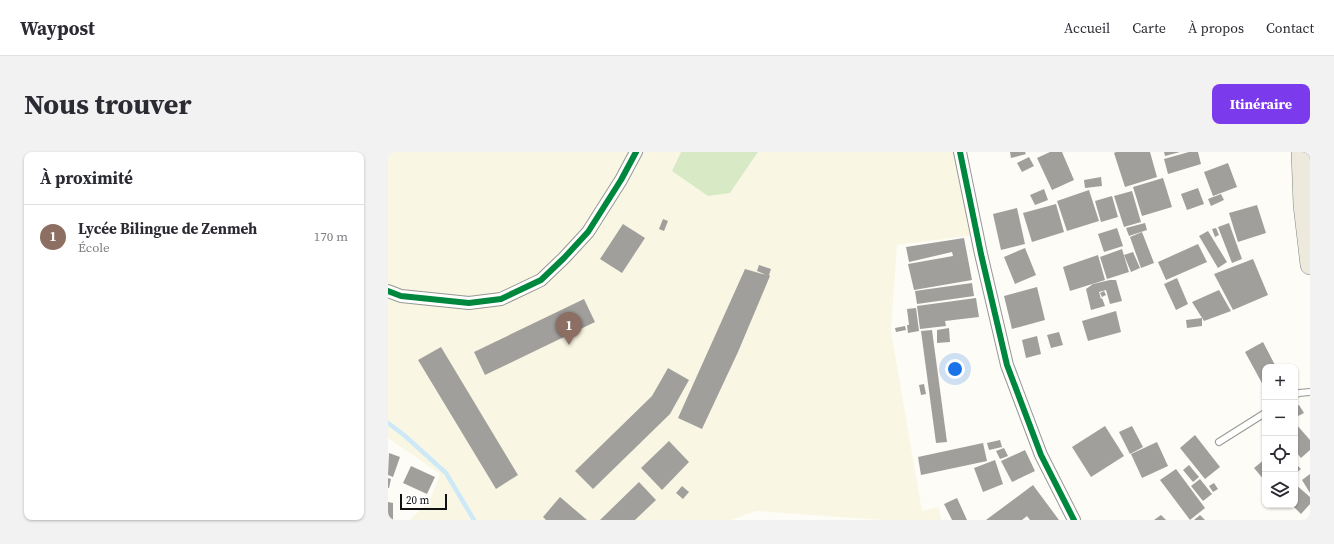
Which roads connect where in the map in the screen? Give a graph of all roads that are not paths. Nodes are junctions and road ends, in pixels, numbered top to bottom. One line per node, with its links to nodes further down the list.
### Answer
1 (636, 152): 5 (street)
2 (960, 152): 10 (street)
3 (1301, 152): 4 (main road)
4 (1310, 265)
5 (388, 291)
6 (1310, 392): 7 (lane)
7 (1298, 394)
8 (1262, 415): 9 (lane)
9 (1219, 442)
10 (1074, 520)

